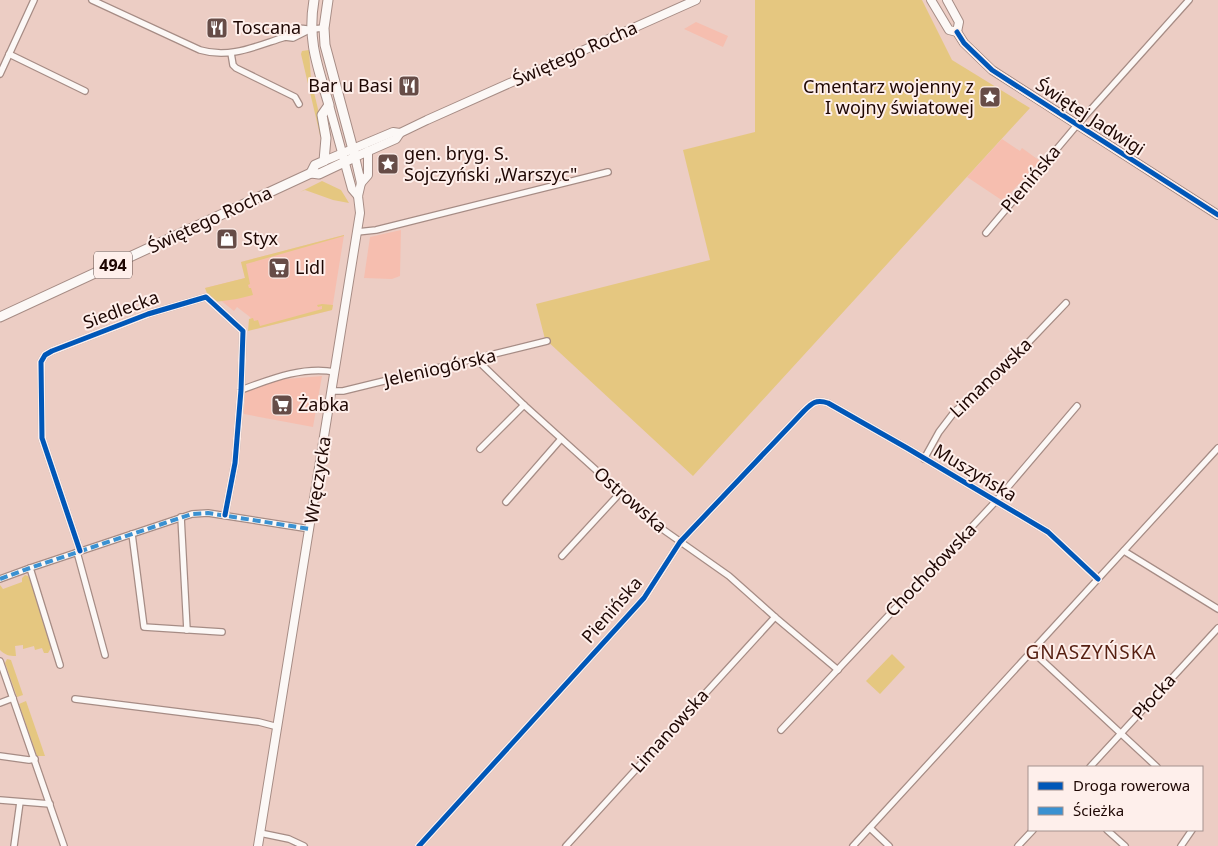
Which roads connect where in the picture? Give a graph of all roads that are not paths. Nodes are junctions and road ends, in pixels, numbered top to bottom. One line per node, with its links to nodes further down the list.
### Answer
1 (34, 0): 13 (street)
2 (92, 0): 12 (street)
3 (314, 0): 10 (main road)
4 (328, 0): 9 (main road)
5 (696, 0): 19 (main road, Świętego Rocha)
6 (931, 0): 11 (main road, Świętej Jadwigi)
7 (947, 0): 11 (main road, Świętej Jadwigi)
8 (1188, 0): 18 (street, Pienińska)
9 (324, 28): 10 (street); 21 (main road)
10 (311, 29): 12 (street); 17 (main road)
11 (957, 32): 18 (main road, Świętej Jadwigi)
12 (231, 53): 16 (street)
13 (10, 54): 14 (street); 15 (street)
14 (0, 74)
15 (85, 91)
16 (299, 104)
17 (329, 105): 22 (main road, Wręczycka); 23 (main road)
18 (1077, 125): 28 (main road, Świętej Jadwigi); 30 (street, Pienińska)
19 (400, 133): 20 (main road, Świętego Rocha); 21 (main road, Świętego Rocha)
20 (368, 151): 21 (main road, Świętego Rocha); 26 (main road)
21 (354, 153): 22 (main road, Świętego Rocha); 26 (main road, Wręczycka)
22 (343, 157): 23 (main road, Świętego Rocha / 494); 25 (main road, Świętego Rocha / 494); 27 (main road, Wręczycka)
23 (324, 161): 25 (main road, Świętego Rocha / 494)
24 (608, 172): 29 (street)
25 (311, 173): 32 (main road, Świętego Rocha / 494)
26 (361, 183): 27 (main road, Wręczycka)
27 (358, 196): 29 (main road, Wręczycka)
28 (1218, 215)
29 (357, 232): 35 (main road, Wręczycka)
30 (986, 233)
31 (1066, 303): 44 (street, Limanowska)
32 (2, 314)
33 (547, 341): 34 (street, Jeleniogórska)
34 (476, 359): 37 (street, Jeleniogórska); 39 (street, Ostrowska)
35 (335, 372): 36 (street); 37 (main road, Wręczycka)
36 (241, 390): 48 (street, Siedlecka); 54 (street, Siedlecka)
37 (332, 391): 50 (main road, Wręczycka)
38 (828, 403): 44 (street, Muszyńska); 52 (street, Pienińska)
39 (524, 405): 41 (street, Ostrowska); 43 (street)
40 (1077, 406): 46 (street, Chochołowska)
41 (561, 439): 45 (street, Ostrowska); 47 (street)
42 (1218, 448): 53 (street)
43 (480, 449)
44 (924, 459): 46 (street, Muszyńska)
45 (620, 493): 52 (street, Ostrowska); 55 (street)
46 (996, 501): 57 (street, Muszyńska); 68 (street, Chochołowska)
47 (506, 502)
48 (224, 515): 49 (street); 50 (street)
49 (181, 517): 51 (street); 62 (street)
50 (310, 529): 72 (main road, Wręczycka)
51 (132, 534): 54 (street); 62 (street)
52 (680, 542): 60 (street, Ostrowska); 91 (street, Pienińska)
53 (1124, 551): 57 (street); 59 (street)
54 (78, 552): 56 (street); 65 (street)
55 (562, 556)
56 (30, 568): 58 (street); 67 (street)
57 (1098, 579): 64 (street)
58 (0, 580)
59 (1218, 610)
60 (774, 617): 68 (street, Ostrowska); 92 (street, Limanowska)
61 (1218, 628): 74 (street, Płocka)
62 (187, 630): 63 (street)
63 (222, 632)
64 (1032, 651): 74 (street); 82 (street)
65 (105, 655)
66 (0, 662): 69 (street)
67 (60, 665)
68 (838, 670): 73 (street, Chochołowska)
69 (13, 698): 71 (street); 76 (street)
70 (75, 699): 72 (street)
71 (0, 703)
72 (278, 727): 86 (main road, Wręczycka)
73 (781, 730)
74 (1121, 734): 77 (street, Płocka); 78 (street)
75 (0, 756): 76 (street)
76 (35, 759): 81 (street)
77 (1091, 766)
78 (1156, 766)
79 (0, 800): 80 (street)
80 (20, 802): 81 (street); 87 (street)
81 (50, 804): 88 (street)
82 (870, 828): 93 (street); 94 (street)
83 (1032, 831): 95 (street)
84 (1108, 831): 96 (street)
85 (1191, 831): 97 (street)
86 (260, 833): 89 (main road, Wręczycka); 90 (street)
87 (14, 846)
88 (64, 846)
89 (258, 846)
90 (304, 846)
91 (419, 846)
92 (566, 846)
93 (853, 846)
94 (889, 846)
95 (1018, 846)
96 (1126, 846)
97 (1181, 846)

